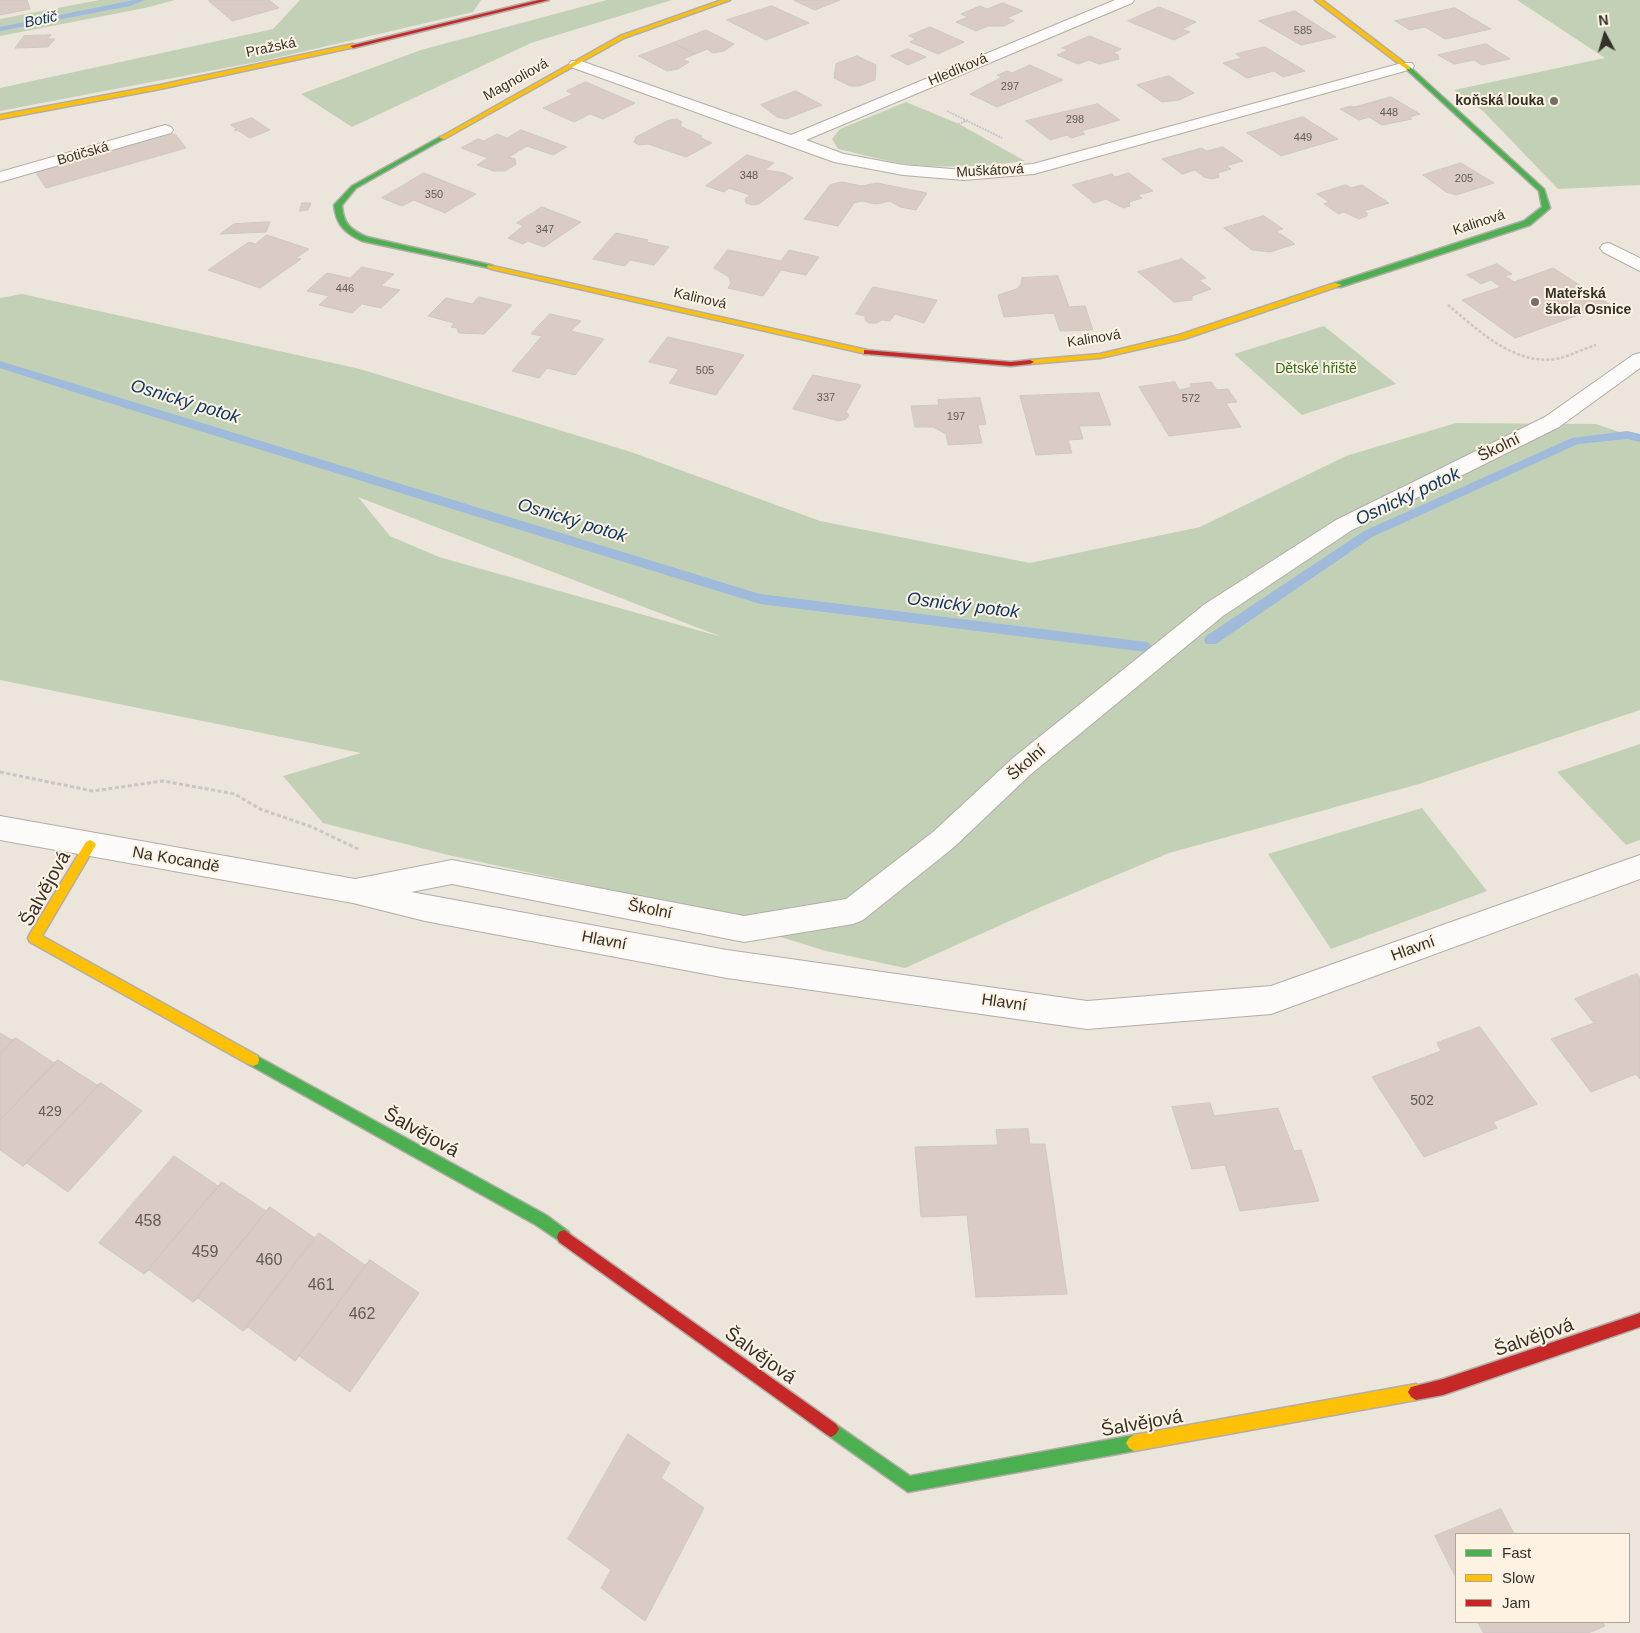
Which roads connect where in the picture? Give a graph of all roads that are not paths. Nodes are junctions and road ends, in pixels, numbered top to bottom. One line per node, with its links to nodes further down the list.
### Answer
1 (546, 0): 7 (street, Pražská)
2 (727, 0): 5 (street, Magnoliová)
3 (1126, 0): 9 (street, Hledíková)
4 (1318, 0): 6 (street, Kalinová)
5 (576, 64): 9 (street, Muškátová); 11 (street, Magnoliová)
6 (1407, 66): 9 (street, Muškátová); 11 (street, Kalinová)
7 (0, 117)
8 (165, 130): 10 (street, Botičská)
9 (790, 140)
10 (0, 177)
11 (337, 212)
12 (1632, 243): 13 (street)
13 (1640, 266)
14 (1640, 359): 18 (street, Školní)
15 (0, 828): 16 (street, Na Kocandě)
16 (90, 845): 18 (street, Na Kocandě); 19 (street, Šalvějová)
17 (1640, 867): 18 (street, Hlavní)
18 (353, 890)
19 (1640, 1320)

